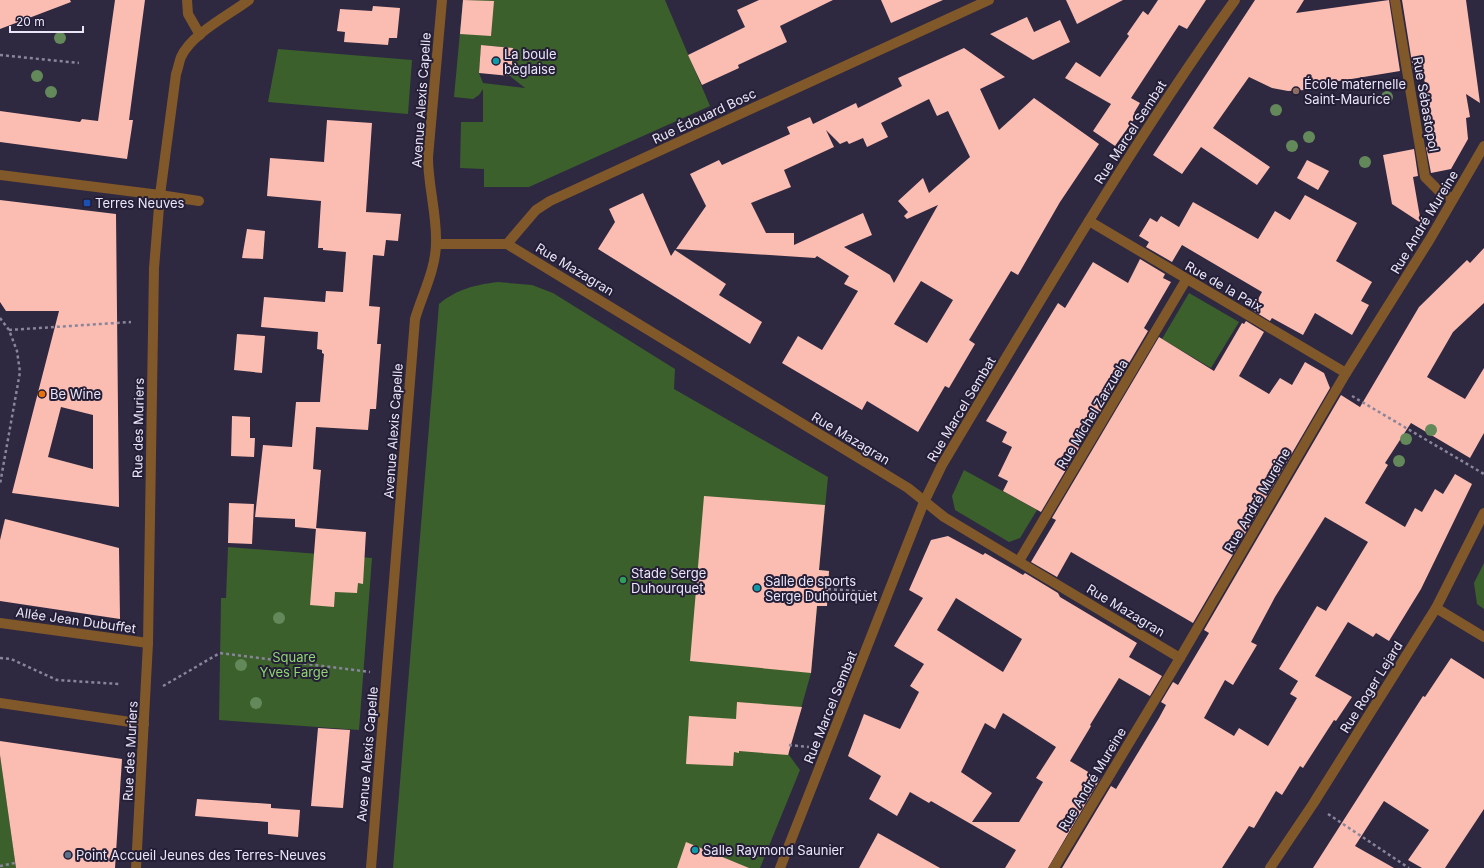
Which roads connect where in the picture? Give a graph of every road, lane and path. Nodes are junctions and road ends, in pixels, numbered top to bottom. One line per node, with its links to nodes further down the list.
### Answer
1 (187, 0): 7 (street)
2 (249, 0): 7 (street, Rue des Muriers)
3 (442, 0): 16 (street, Avenue Alexis Capelle)
4 (988, 0): 17 (street, Rue Édouard Bosc)
5 (1235, 0): 15 (street, Rue Marcel Sembat)
6 (1395, 0): 13 (street, Rue Sébastopol)
7 (200, 35): 12 (street, Rue des Muriers)
8 (0, 55): 9 (path)
9 (79, 63)
10 (1484, 146): 13 (street, Rue André Mureine)
11 (0, 175): 12 (street)
12 (160, 195): 14 (street); 34 (street, Rue des Muriers)
13 (1453, 199): 22 (street, Rue André Mureine)
14 (199, 201)
15 (1089, 221): 18 (street, Rue de la Paix); 26 (street, Rue Marcel Sembat)
16 (436, 244): 17 (street); 37 (street, Avenue Alexis Capelle)
17 (507, 244): 26 (street, Rue Mazagran)
18 (1186, 280): 22 (street, Rue de la Paix); 28 (street, Rue Michel Zarzuela)
19 (0, 318): 21 (path)
20 (131, 322): 21 (path)
21 (9, 330): 25 (path)
22 (1346, 373): 23 (street, Rue André Mureine)
23 (1337, 387): 24 (path); 36 (street, Rue André Mureine)
24 (1484, 474)
25 (0, 484)
26 (924, 502): 28 (street, Rue Mazagran); 30 (street, Rue Marcel Sembat)
27 (1484, 513): 31 (street, Rue Roger Lejard)
28 (1019, 561): 36 (street, Rue Mazagran)
29 (828, 589): 30 (path)
30 (887, 599): 47 (street, Rue Marcel Sembat)
31 (1436, 608): 33 (street); 42 (street, Rue Roger Lejard)
32 (0, 623): 34 (street, Allée Jean Dubuffet)
33 (1484, 637)
34 (148, 643): 41 (street, Rue des Muriers)
35 (0, 658): 38 (path)
36 (1180, 658): 48 (street, Rue André Mureine)
37 (387, 673): 39 (path); 46 (street, Avenue Alexis Capelle)
38 (119, 684)
39 (159, 688)
40 (0, 703): 41 (street)
41 (144, 724): 45 (street, Rue des Muriers)
42 (1313, 804): 49 (street, Rue Roger Lejard); 50 (path)
43 (15, 863): 44 (path)
44 (0, 866)
45 (136, 868)
46 (371, 868)
47 (780, 868)
48 (1054, 868)
49 (1270, 868)
50 (1409, 868)

